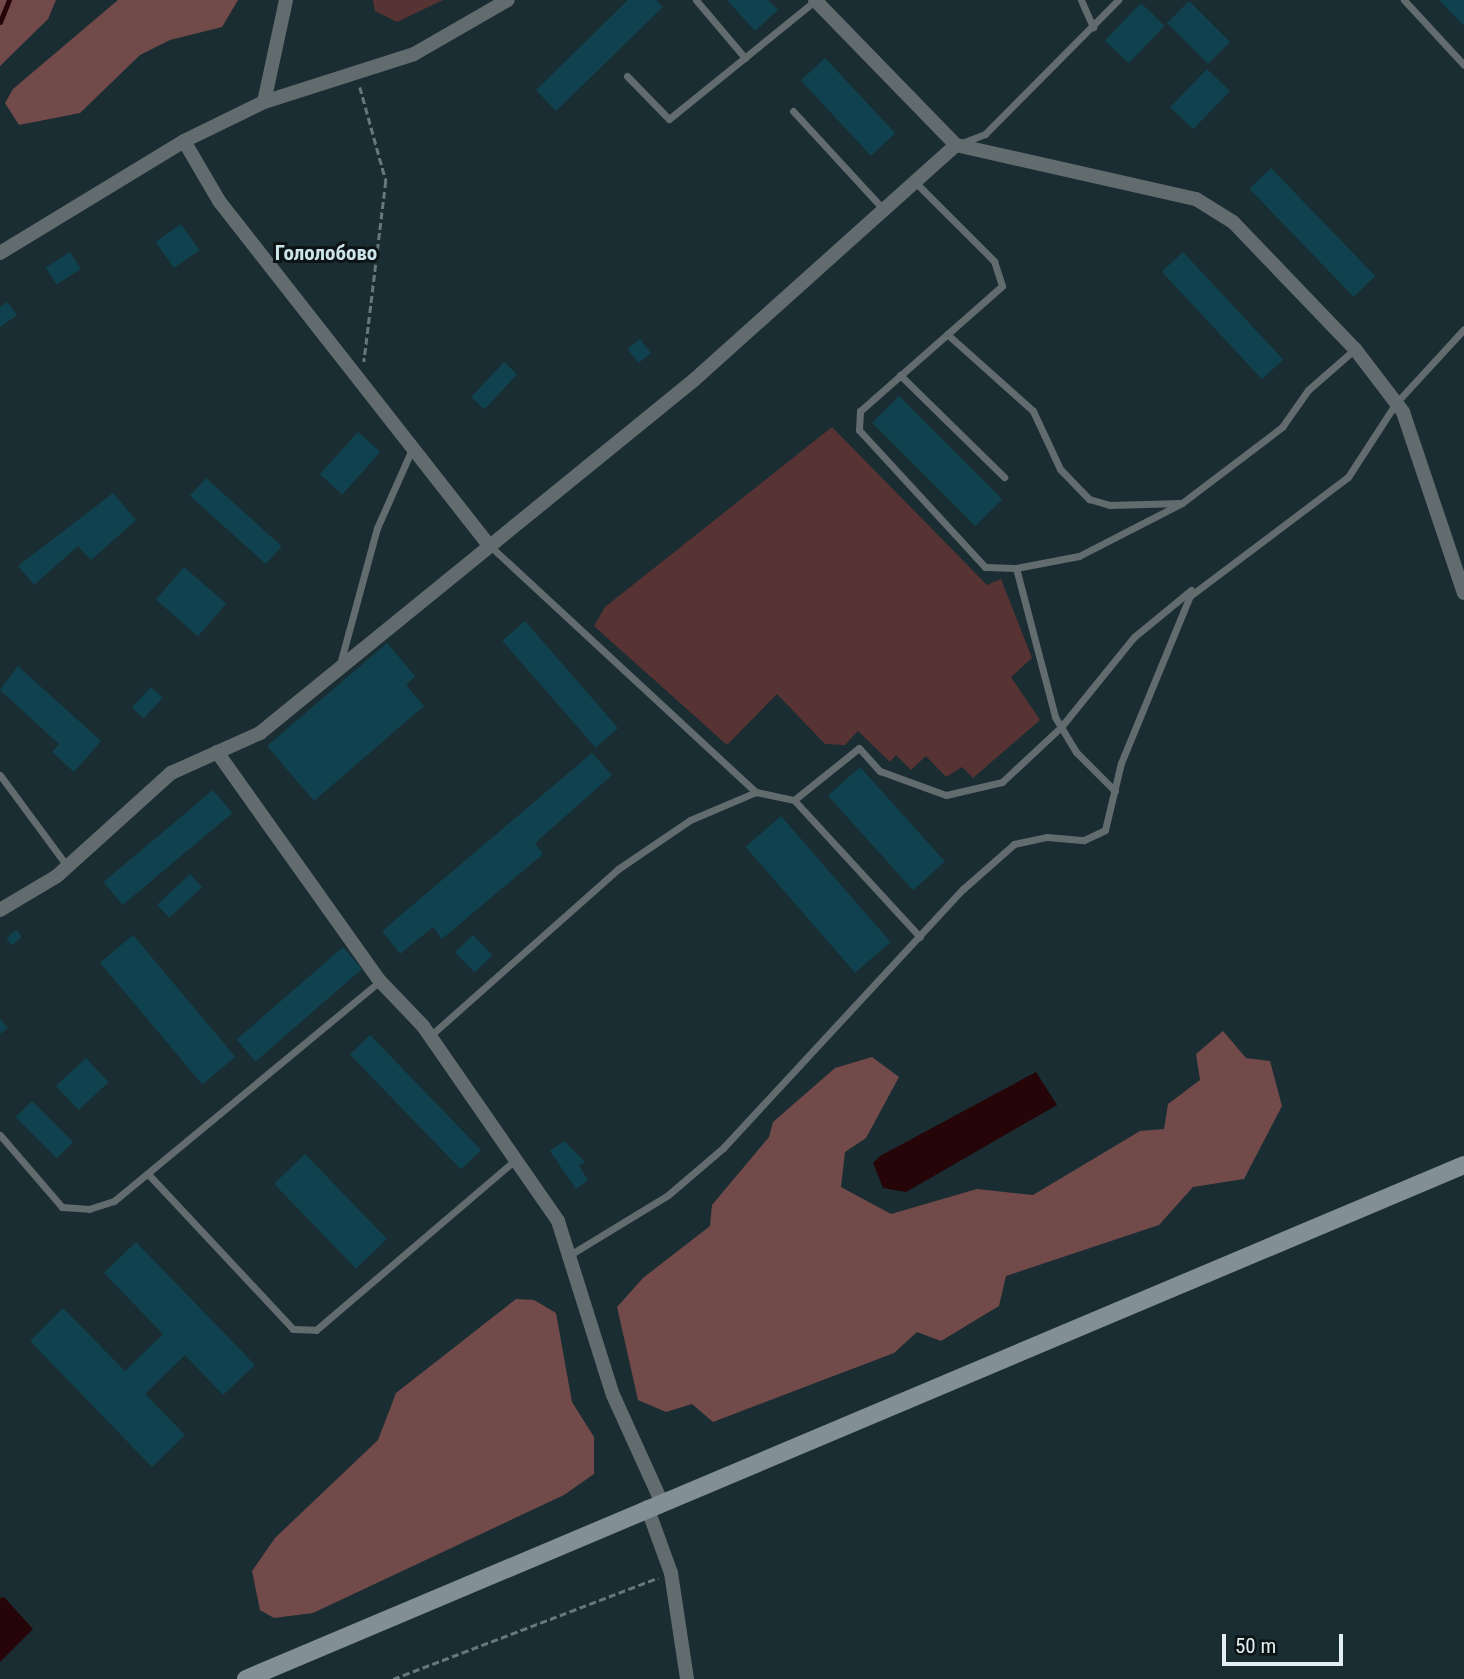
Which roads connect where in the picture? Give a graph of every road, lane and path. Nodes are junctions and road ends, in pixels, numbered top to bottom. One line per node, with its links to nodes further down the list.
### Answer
1 (286, 0): 13 (street)
2 (508, 0): 11 (street)
3 (696, 0): 9 (lane)
4 (816, 0): 9 (lane); 16 (street)
5 (1081, 0): 8 (lane)
6 (1118, 0): 8 (lane)
7 (1404, 0): 10 (lane)
8 (1093, 27): 16 (lane)
9 (746, 58): 12 (lane)
10 (1464, 65)
11 (356, 74): 13 (street); 24 (path)
12 (627, 76)
13 (264, 102): 15 (street)
14 (793, 111): 18 (lane)
15 (184, 141): 19 (street); 24 (street)
16 (956, 145): 17 (street); 22 (street)
17 (915, 182): 18 (street); 21 (lane)
18 (884, 210): 29 (street)
19 (0, 253)
20 (1464, 329): 25 (lane)
21 (947, 334): 23 (lane); 28 (lane)
22 (1355, 349): 25 (street); 28 (lane)
23 (900, 375): 27 (lane); 30 (lane)
24 (360, 384): 26 (street)
25 (1396, 403): 31 (lane); 32 (street)
26 (412, 449): 29 (street); 33 (lane)
27 (1004, 477)
28 (1182, 503): 30 (lane)
29 (488, 544): 33 (street); 38 (lane)
30 (1016, 568): 34 (lane)
31 (1199, 584): 34 (lane); 37 (lane)
32 (1464, 593)
33 (339, 668): 35 (street)
34 (1061, 727): 37 (lane); 39 (lane)
35 (217, 752): 40 (street); 43 (street)
36 (0, 775): 40 (lane)
37 (1115, 791): 42 (lane)
38 (756, 792): 39 (lane); 44 (lane)
39 (794, 800): 42 (lane)
40 (67, 866): 41 (street)
41 (0, 910)
42 (920, 937): 49 (lane)
43 (380, 981): 44 (street); 48 (lane)
44 (430, 1036): 46 (street)
45 (0, 1135): 48 (lane)
46 (516, 1159): 48 (lane); 49 (street)
47 (1464, 1165): 50 (main road)
48 (148, 1174)
49 (573, 1253): 50 (street)
50 (654, 1504): 51 (street); 52 (main road)
51 (671, 1573): 53 (path); 54 (street)
52 (247, 1679)
53 (393, 1679)
54 (687, 1679)

